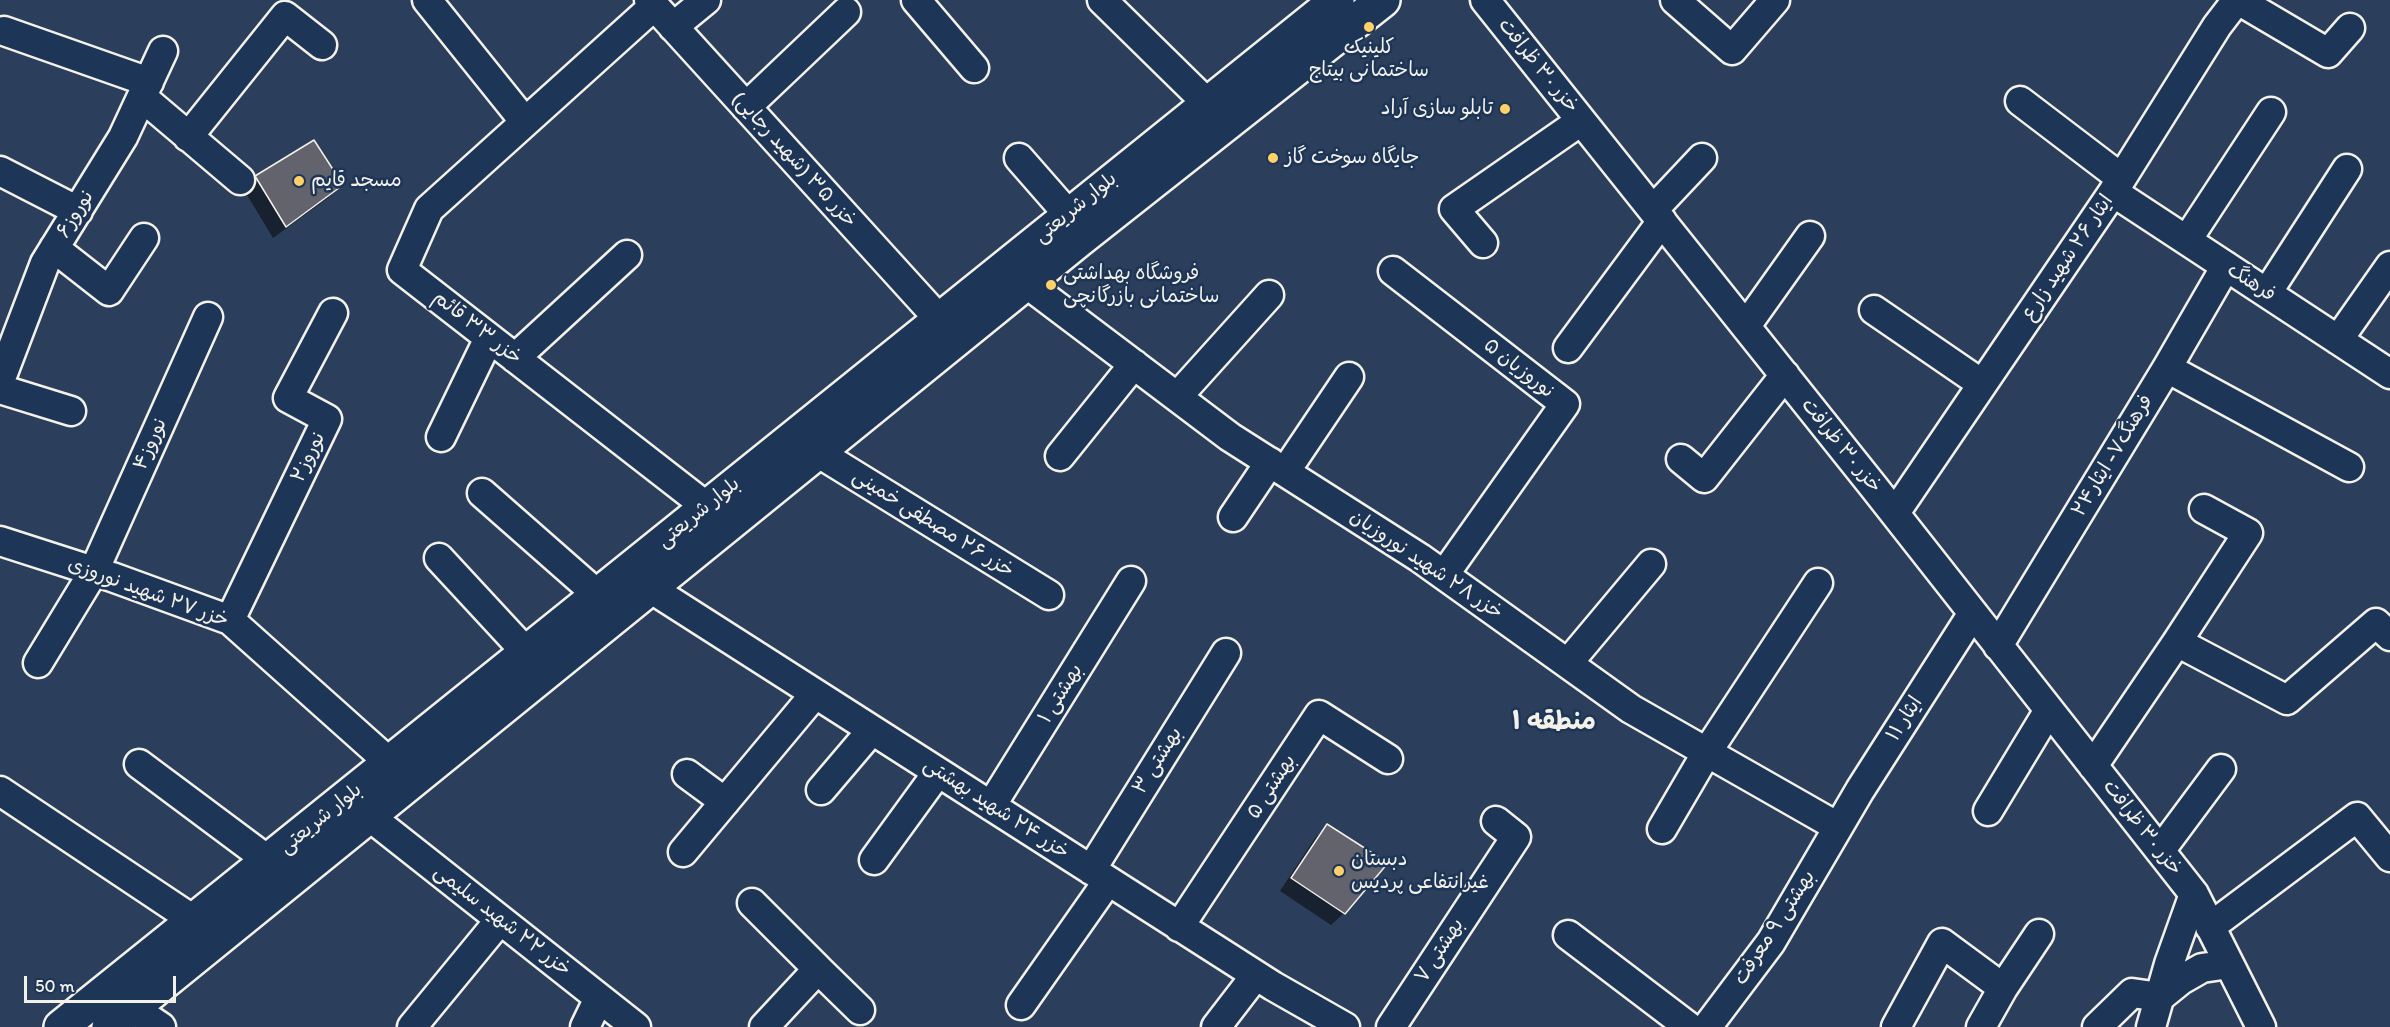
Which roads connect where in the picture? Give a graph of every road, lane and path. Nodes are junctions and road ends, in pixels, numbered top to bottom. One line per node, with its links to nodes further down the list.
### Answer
1 (427, 0): 25 (street)
2 (706, 0): 13 (street)
3 (916, 0): 18 (street)
4 (1102, 0): 21 (street)
5 (1337, 0): 21 (main road, بلوار شریعتی)
6 (1383, 0): 45 (main road, بلوار شریعتی)
7 (1485, 0): 24 (street, خزر ۳۰ ظرافت)
8 (1675, 0): 9 (street)
9 (1775, 0)
10 (2238, 0): 14 (street); 32 (street, ایثار ۲۶ شهید زارع)
11 (652, 3): 13 (street, خزر ۳۵ (شهید رجایی)); 25 (street)
12 (846, 12): 22 (street)
13 (673, 27): 22 (street, خزر ۳۵ (شهید رجایی))
14 (2350, 28)
15 (4, 31): 19 (street)
16 (322, 45): 26 (street)
17 (163, 51): 19 (street, نوروز۶)
18 (974, 68)
19 (145, 90): 26 (street); 33 (street, نوروز۶)
20 (2020, 101): 32 (street, فرهنگ)
21 (1207, 103): 34 (main road, بلوار شریعتی)
22 (746, 107): 51 (street, خزر ۳۵ (شهید رجایی))
23 (2271, 112): 38 (street)
24 (1581, 121): 35 (street, خزر ۳۰ ظرافت); 39 (street)
25 (525, 122): 53 (street, خزر ۳۳ قائم)
26 (188, 137): 31 (street)
27 (1702, 158): 35 (street)
28 (1019, 159): 34 (street)
29 (2347, 169): 46 (street)
30 (0, 171): 33 (street)
31 (240, 180)
32 (2117, 185): 38 (street, فرهنگ); 63 (street, ایثار ۲۶ شهید زارع)
33 (78, 211): 40 (street, نوروز۶)
34 (1068, 214): 51 (main road, بلوار شریعتی)
35 (1657, 215): 52 (street, خزر ۳۰ ظرافت); 55 (street)
36 (1810, 236): 52 (street)
37 (144, 238): 40 (street)
38 (2187, 240): 42 (street, فرهنگ)
39 (1483, 243)
40 (54, 248): 62 (street, نوروز۶)
41 (627, 255): 56 (street)
42 (2226, 266): 46 (street, فرهنگ); 58 (street, فرهنگ۷- ایثار۲۴)
43 (2390, 266): 54 (street)
44 (1393, 271): 82 (street, نوروزیان ۵)
45 (1026, 283): 57 (street, خزر ۲۸ شهید نوروزیان); 68 (main road, بلوار شریعتی)
46 (2267, 293): 54 (street, فرهنگ)
47 (1269, 295): 65 (street)
48 (1874, 310): 63 (street)
49 (333, 313): 89 (street, نوروز۲)
50 (208, 317): 81 (street, نوروز۴)
51 (939, 319): 74 (main road, بلوار شریعتی)
52 (1746, 326): 60 (street, خزر ۳۰ ظرافت)
53 (489, 338): 56 (street, خزر ۳۳ قائم); 67 (street)
54 (2338, 340): 59 (street, فرهنگ)
55 (1568, 348)
56 (515, 358): 74 (street, خزر ۳۳ قائم)
57 (1134, 364): 65 (street, خزر ۲۸ شهید نوروزیان); 69 (street)
58 (2167, 368): 72 (street); 92 (street, فرهنگ۷- ایثار۲۴)
59 (2390, 374)
60 (1785, 375): 70 (street); 76 (street, خزر ۳۰ ظرافت)
61 (1349, 377): 71 (street)
62 (0, 381)
63 (1982, 384): 76 (street, ایثار ۲۶ شهید زارع)
64 (0, 389): 66 (street)
65 (1178, 397): 71 (street, خزر ۲۸ شهید نوروزیان)
66 (71, 411)
67 (441, 437)
68 (817, 452): 85 (main road, بلوار شریعتی); 87 (street, خزر ۲۶ مصطفی خمینی)
69 (1060, 456)
70 (1681, 459)
71 (1277, 467): 77 (street); 82 (street, خزر ۲۸ شهید نوروزیان)
72 (2349, 467)
73 (482, 493): 86 (street)
74 (707, 507): 86 (main road, بلوار شریعتی)
75 (2204, 509): 91 (street)
76 (1895, 513): 88 (street, خزر ۳۰ ظرافت)
77 (1233, 517)
78 (0, 541): 81 (street, خزر ۲۷ شهید نوروزی)
79 (439, 558): 93 (street)
80 (1651, 564): 96 (street)
81 (94, 571): 89 (street, خزر ۲۷ شهید نوروزی); 95 (street, نوروز۴)
82 (1444, 575): 96 (street, خزر ۲۸ شهید نوروزیان)
83 (1131, 581): 111 (street, بهشتی ۱)
84 (1818, 583): 100 (street)
85 (650, 588): 97 (street, خزر ۲۴ شهید بهشتی); 113 (main road, بلوار شریعتی)
86 (598, 594): 93 (main road, بلوار شریعتی)
87 (1049, 595)
88 (1973, 613): 92 (street, خزر ۳۰ ظرافت); 115 (street, ایثار ۱۱)
89 (230, 620): 102 (street, خزر ۲۷ شهید نوروزی)
90 (2390, 636): 91 (street)
91 (2177, 642): 104 (street)
92 (1998, 645): 98 (street, خزر ۳۰ ظرافت)
93 (526, 652): 102 (main road, بلوار شریعتی)
94 (1226, 653): 122 (street, بهشتی ۳)
95 (38, 663)
96 (1568, 663): 100 (street, خزر ۲۸ شهید نوروزیان)
97 (815, 694): 99 (street, خزر ۲۴ شهید بهشتی); 110 (street)
98 (2049, 710): 104 (street, خزر ۳۰ ظرافت); 112 (street)
99 (872, 730): 106 (street, خزر ۲۴ شهید بهشتی); 108 (street)
100 (1707, 752): 115 (street, خزر ۲۸ شهید نوروزیان); 116 (street)
101 (1388, 759): 126 (street, بهشتی ۵)
102 (390, 763): 121 (main road, بلوار شریعتی)
103 (139, 764): 121 (street)
104 (2093, 766): 117 (street, خزر ۳۰ ظرافت)
105 (2221, 769): 117 (street)
106 (938, 772): 111 (street, خزر ۲۴ شهید بهشتی); 120 (street)
107 (687, 774): 110 (street)
108 (821, 790)
109 (0, 791): 128 (street)
110 (725, 802): 118 (street)
111 (991, 806): 122 (street, خزر ۲۴ شهید بهشتی)
112 (1988, 812)
113 (369, 816): 125 (street, خزر ۲۲ شهید سلیمی); 128 (main road, بلوار شریعتی)
114 (1496, 821): 148 (street, بهشتی ۷)
115 (1839, 827): 150 (street, بهشتی ۹ معرفت)
116 (1662, 829)
117 (2160, 851): 123 (street, خزر ۳۰ ظرافت)
118 (683, 852)
119 (2390, 856): 127 (street)
120 (874, 860)
121 (268, 861): 128 (main road, بلوار شریعتی)
122 (1100, 875): 126 (street, خزر ۲۴ شهید بهشتی); 137 (street, بهشتی ۳)
123 (2194, 894): 127 (street, خزر ۳۰ ظرافت); 135 (street)
124 (752, 903): 132 (street)
125 (500, 920): 136 (street, خزر ۲۲ شهید سلیمی); 142 (street)
126 (1179, 927): 133 (street, خزر ۲۴ شهید بهشتی)
127 (2210, 927): 131 (street, خزر ۳۰ ظرافت)
128 (204, 932): 139 (main road, بلوار شریعتی); 140 (main road, بلوار شریعتی)
129 (2039, 934): 134 (street)
130 (1568, 935): 149 (street)
131 (2229, 964): 135 (street); 155 (street, خزر ۳۰ ظرافت)
132 (818, 969): 138 (street); 145 (street)
133 (1256, 975): 146 (street); 147 (street, خزر ۲۴ شهید بهشتی)
134 (2003, 988): 151 (street); 152 (street)
135 (2160, 997): 153 (street); 154 (street)
136 (599, 998): 143 (street); 144 (street, خزر ۲۲ شهید سلیمی)
137 (1021, 1005)
138 (861, 1010)
139 (121, 1017): 141 (street)
140 (61, 1027)
141 (161, 1027)
142 (412, 1027)
143 (585, 1027)
144 (636, 1027)
145 (764, 1027)
146 (1216, 1027)
147 (1345, 1027)
148 (1391, 1027)
149 (1689, 1027)
150 (1707, 1027)
151 (1896, 1027)
152 (1981, 1027)
153 (2097, 1027)
154 (2151, 1027)
155 (2261, 1027)

